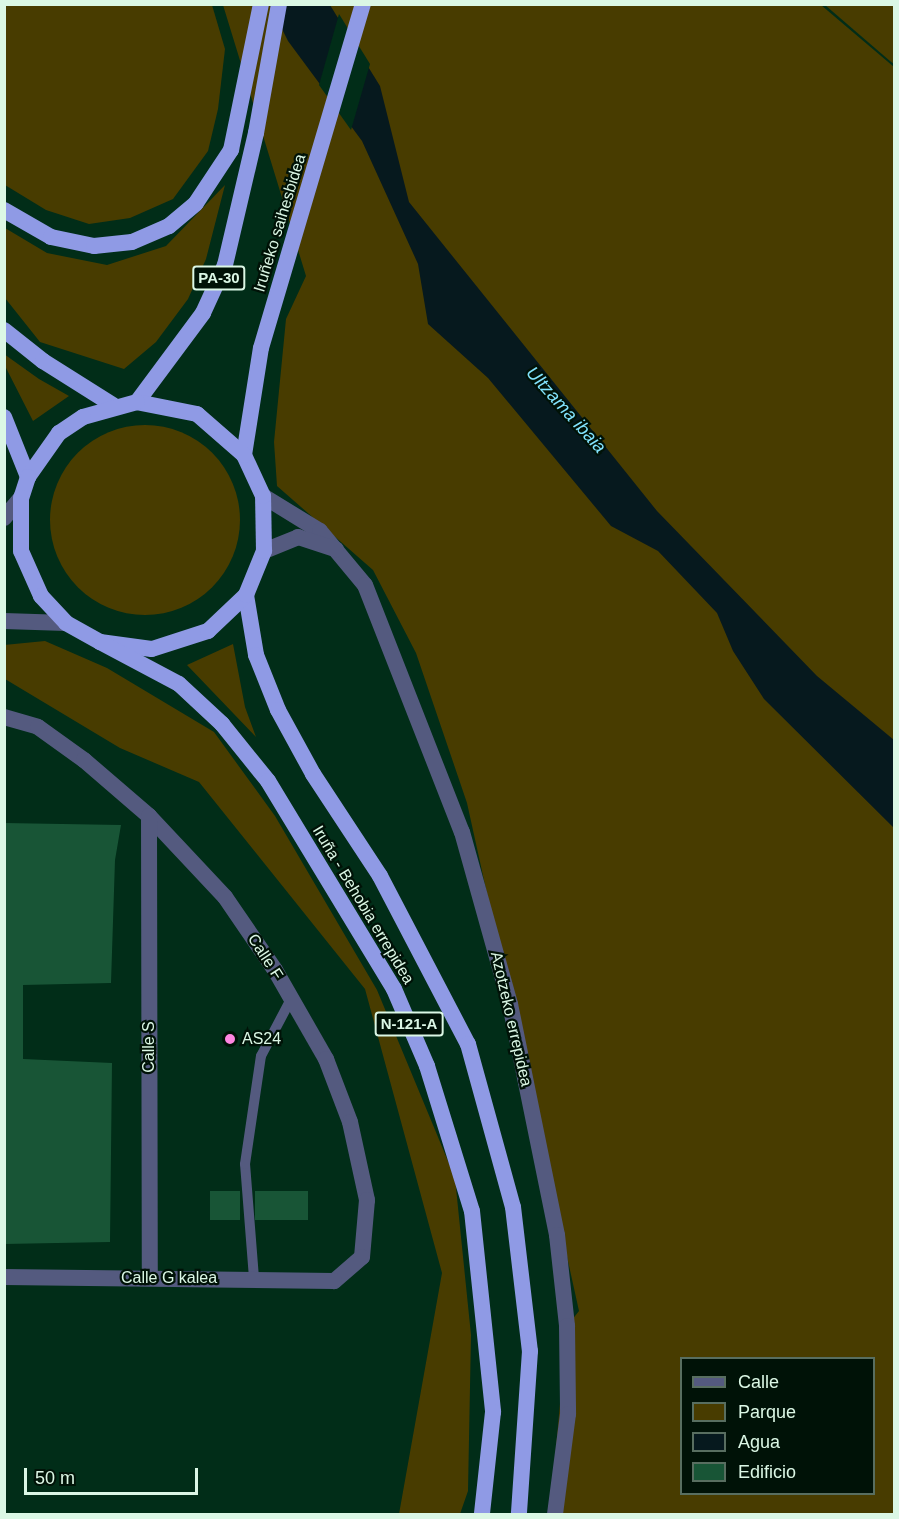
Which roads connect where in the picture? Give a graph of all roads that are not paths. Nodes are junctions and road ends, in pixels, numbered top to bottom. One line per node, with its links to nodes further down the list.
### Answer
1 (261, 4): 4 (highway)
2 (279, 4): 6 (highway, PA-30)
3 (363, 4): 9 (highway, Iruñeko saihesbidea)
4 (4, 210)
5 (4, 330): 7 (highway)
6 (137, 402): 7 (highway, Iruña - Behobia errepidea); 9 (highway, Iruña - Behobia errepidea)
7 (113, 405): 10 (highway, Iruña - Behobia errepidea)
8 (4, 417): 10 (highway)
9 (244, 455): 11 (highway)
10 (28, 477): 12 (highway, Iruña - Behobia errepidea)
11 (263, 495): 14 (highway); 15 (street, Azotzeko errepidea)
12 (21, 498): 13 (street); 18 (highway, Iruña - Behobia errepidea)
13 (4, 518)
14 (264, 551): 15 (street); 16 (highway)
15 (339, 551): 29 (street, Azotzeko errepidea)
16 (246, 595): 19 (highway); 28 (highway, Iruña - Behobia errepidea / N-121-A)
17 (4, 621): 18 (street)
18 (66, 623): 19 (highway, Iruña - Behobia errepidea)
19 (100, 642): 27 (highway, Iruña - Behobia errepidea / N-121-A)
20 (4, 717): 21 (street, Calle F)
21 (149, 816): 22 (street, Calle F); 24 (street, Calle S)
22 (291, 999): 25 (lane); 26 (street, Calle F)
23 (4, 1277): 24 (street, Calle G kalea)
24 (150, 1278): 25 (street, Calle G kalea)
25 (255, 1278): 26 (street, Calle G kalea)
26 (334, 1281)
27 (482, 1515)
28 (519, 1515)
29 (555, 1515)

